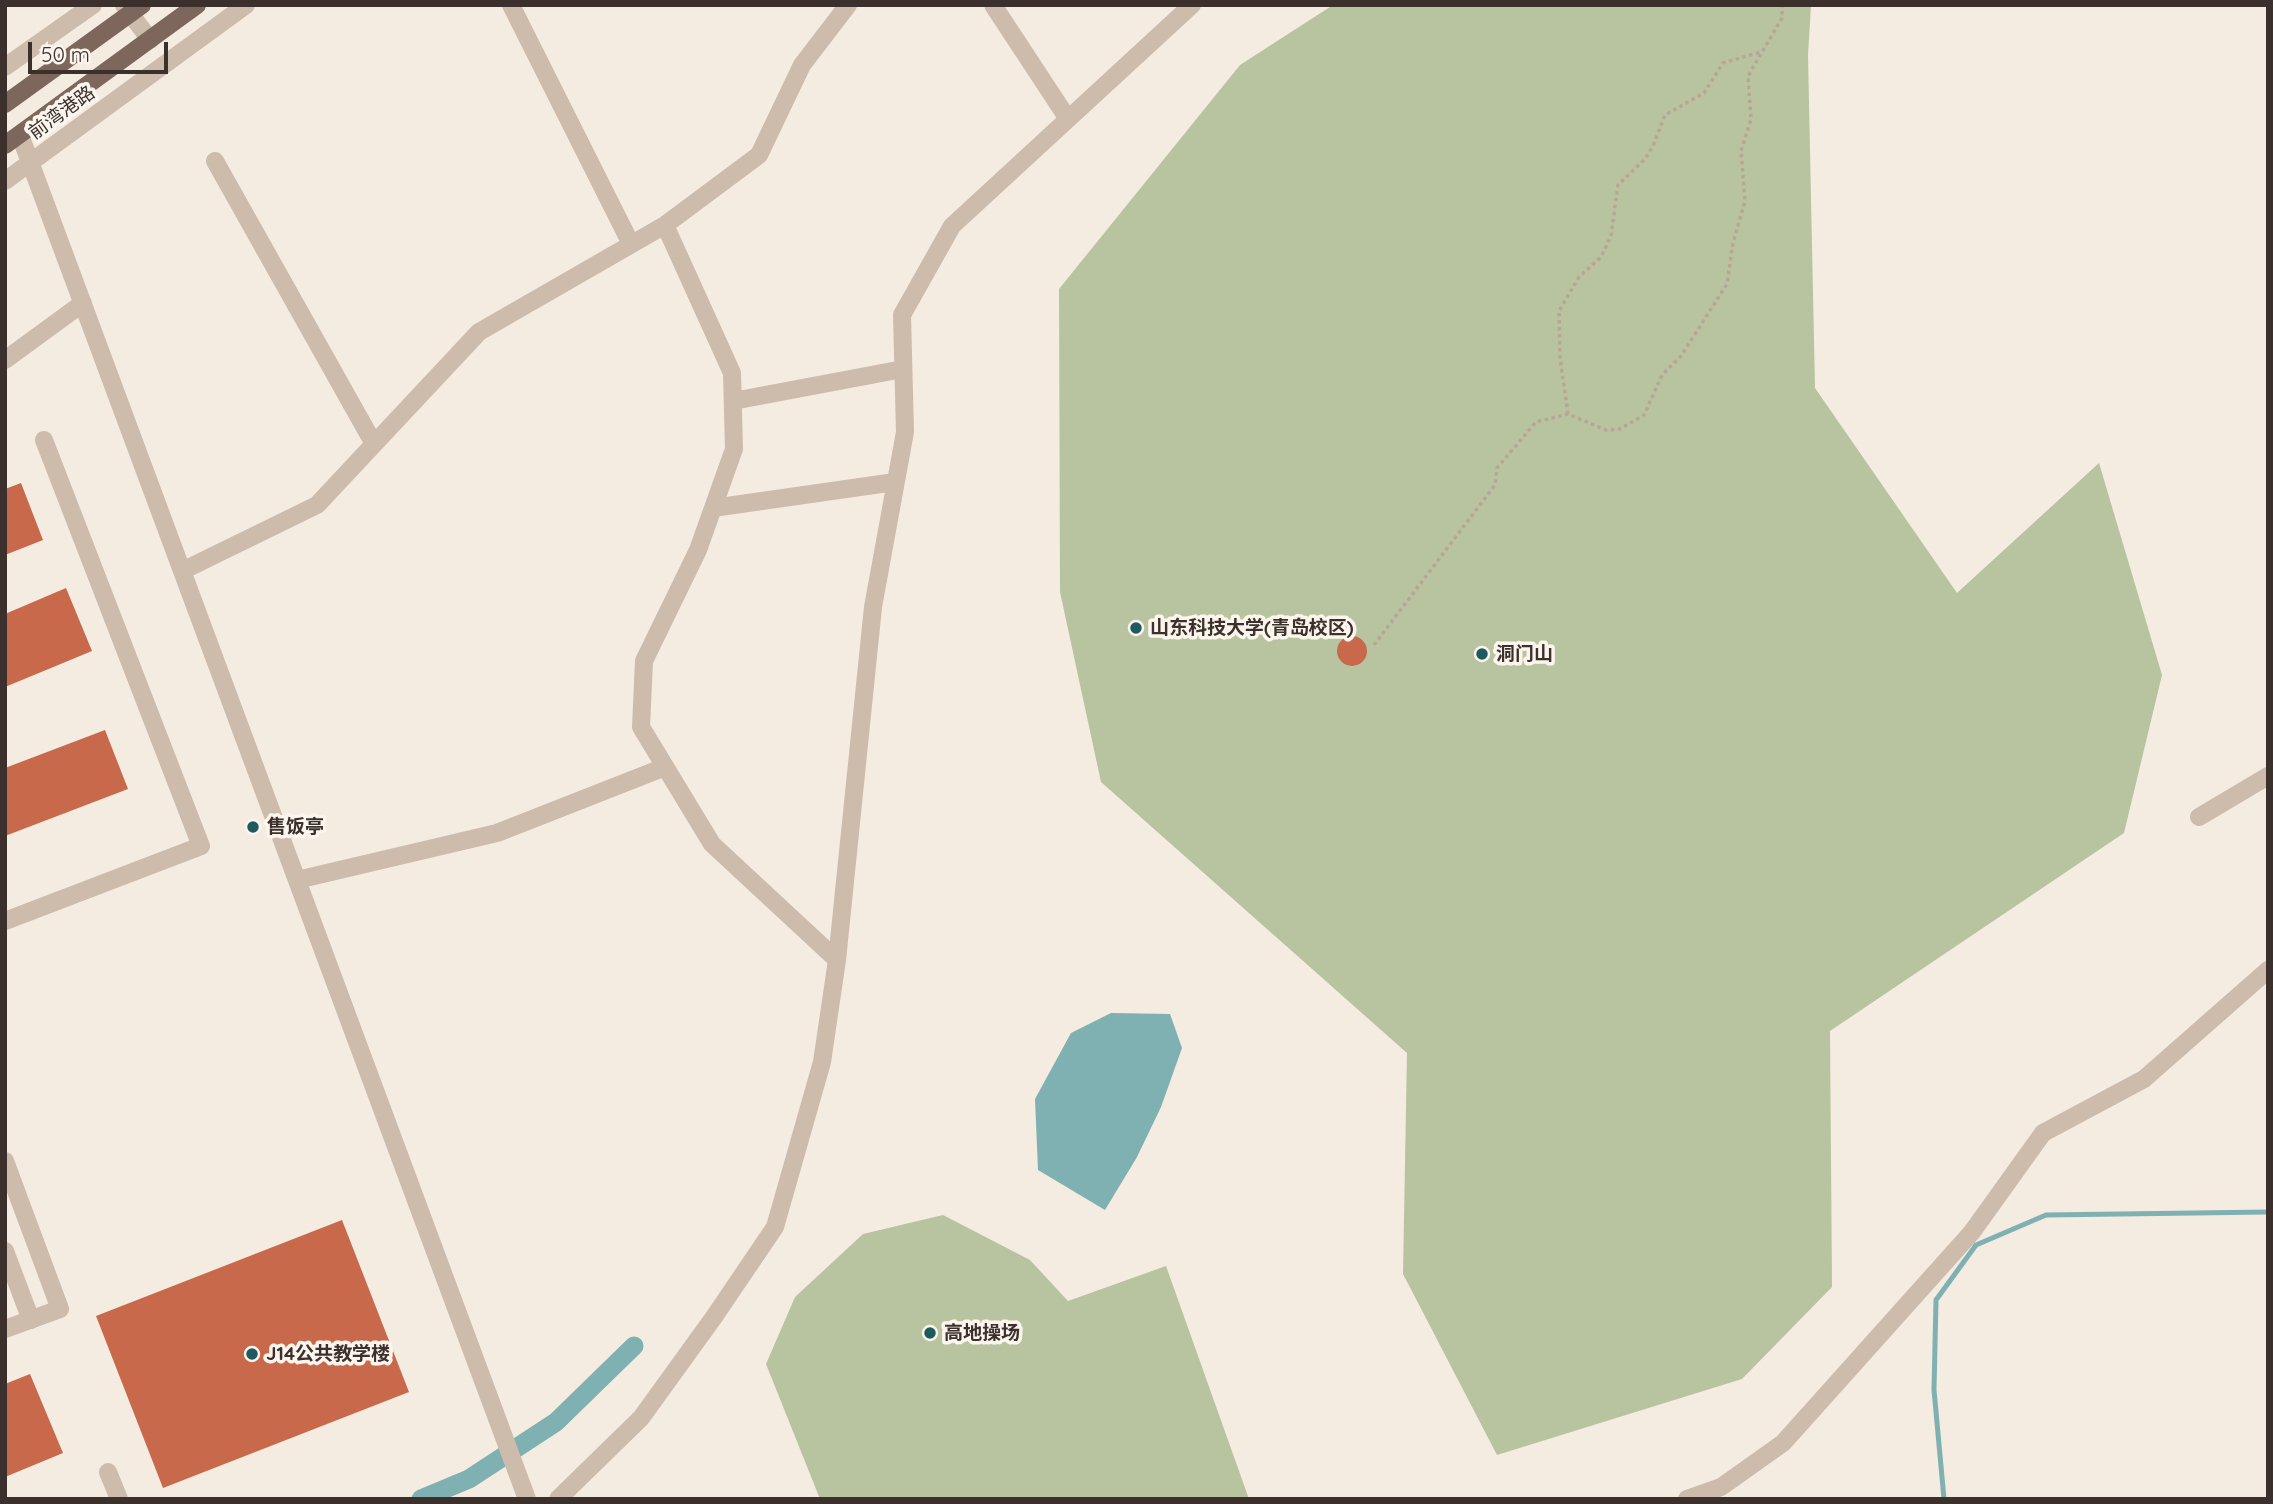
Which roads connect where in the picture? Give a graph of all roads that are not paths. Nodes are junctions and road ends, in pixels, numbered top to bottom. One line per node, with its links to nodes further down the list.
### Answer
1 (93, 5): 10 (street)
2 (197, 5): 9 (main road, 前湾港路)
3 (246, 5): 15 (street, 前湾港路)
4 (511, 5): 18 (street)
5 (848, 5): 17 (street)
6 (1192, 5): 12 (street)
7 (132, 8): 9 (street); 11 (main road)
8 (1003, 9): 12 (street)
9 (150, 40): 13 (main road, 前湾港路)
10 (5, 67)
11 (5, 104)
12 (1068, 119): 21 (street)
13 (13, 140): 15 (street)
14 (215, 161): 24 (street)
15 (30, 162): 16 (street, 前湾港路); 19 (street)
16 (5, 181)
17 (665, 225): 18 (street); 22 (street)
18 (631, 244): 24 (street)
19 (83, 303): 20 (street); 27 (street)
20 (5, 360)
21 (903, 369): 22 (street); 25 (street)
22 (733, 401): 26 (street)
23 (44, 440): 32 (street)
24 (374, 444): 27 (street)
25 (895, 482): 26 (street); 33 (street)
26 (713, 508): 28 (street)
27 (182, 571): 31 (street)
28 (665, 767): 31 (street); 33 (street)
29 (2268, 776): 30 (street)
30 (2199, 817)
31 (297, 880): 41 (street)
32 (5, 921)
33 (837, 960): 42 (street)
34 (2268, 970): 43 (street)
35 (5, 1161): 37 (street)
36 (5, 1251): 37 (street)
37 (32, 1320): 38 (street)
38 (5, 1329)
39 (108, 1472): 40 (street)
40 (119, 1499)
41 (527, 1499)
42 (558, 1499)
43 (1687, 1499)

